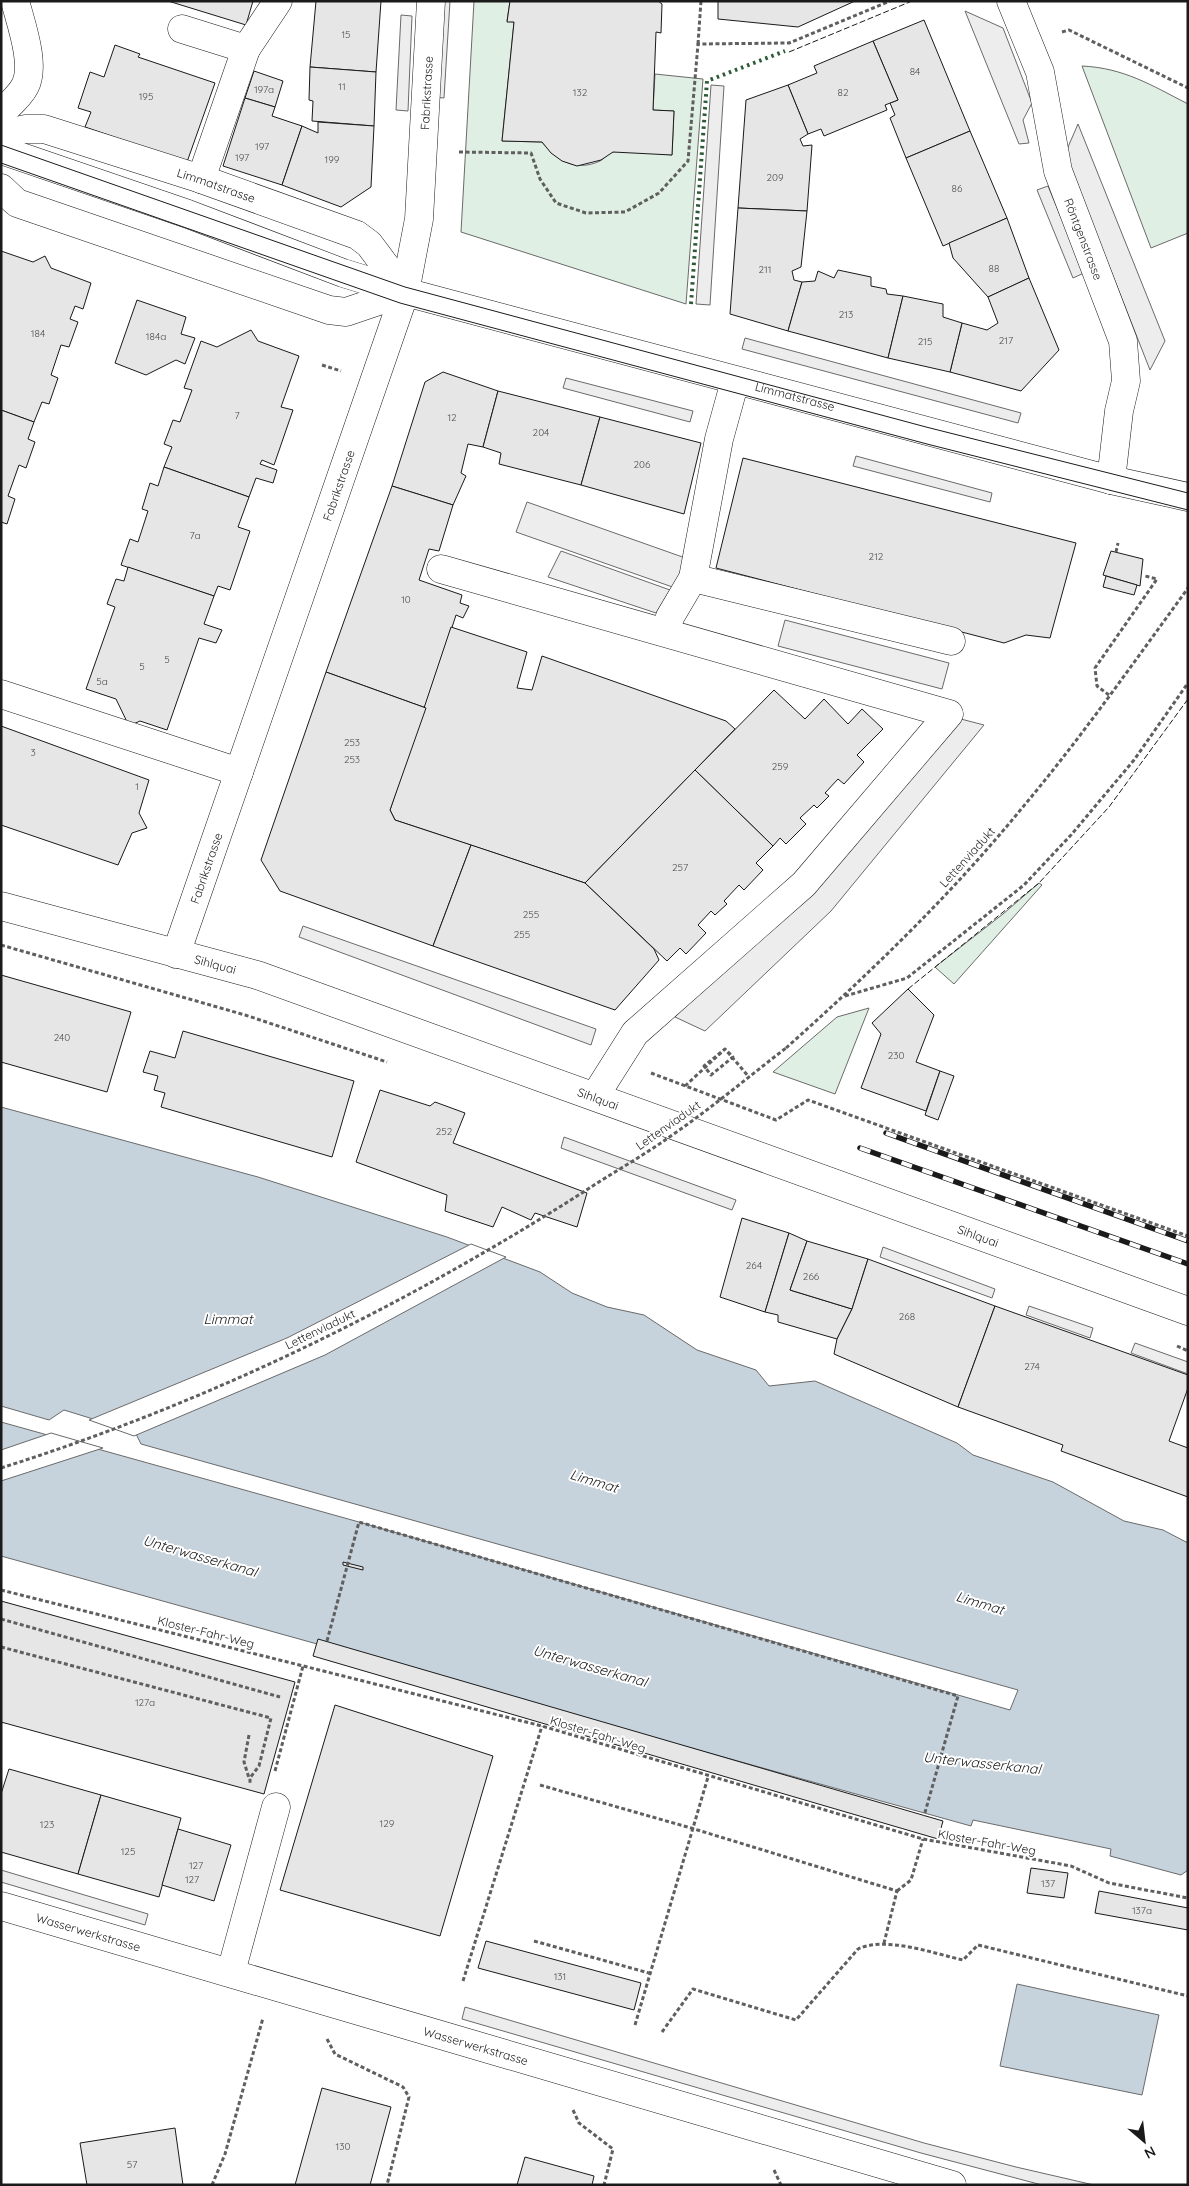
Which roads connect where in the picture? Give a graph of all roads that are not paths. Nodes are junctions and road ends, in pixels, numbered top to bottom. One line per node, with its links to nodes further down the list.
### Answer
1 (15, 1): 7 (street)
2 (278, 1): 6 (street)
3 (431, 1): 12 (street, Fabrikstrasse)
4 (1012, 1): 14 (street, Röntgenstrasse)
5 (182, 29): 6 (street)
6 (246, 50): 10 (street)
7 (1, 113)
8 (1, 135): 10 (street, Limmatstrasse)
9 (1, 150): 12 (street, Limmatstrasse)
10 (201, 179): 12 (street, Limmatstrasse)
11 (1, 188): 12 (street)
12 (405, 292): 13 (street, Limmatstrasse); 21 (street, Fabrikstrasse)
13 (735, 381): 14 (street, Limmatstrasse); 17 (street)
14 (1111, 480): 15 (street, Limmatstrasse)
15 (1188, 497)
16 (441, 569): 18 (street)
17 (693, 578): 18 (street); 19 (street)
18 (665, 632): 24 (street)
19 (951, 642)
20 (1, 694): 21 (street)
21 (239, 772): 23 (street, Fabrikstrasse)
22 (1, 906): 23 (street, Sihlquai)
23 (176, 954): 24 (street, Sihlquai)
24 (595, 1096): 25 (street, Sihlquai)
25 (1188, 1311)
26 (276, 1807): 28 (street)
27 (1, 1906): 28 (street, Wasserwerkstrasse)
28 (231, 1972): 29 (street, Wasserwerkstrasse)
29 (952, 2185)

